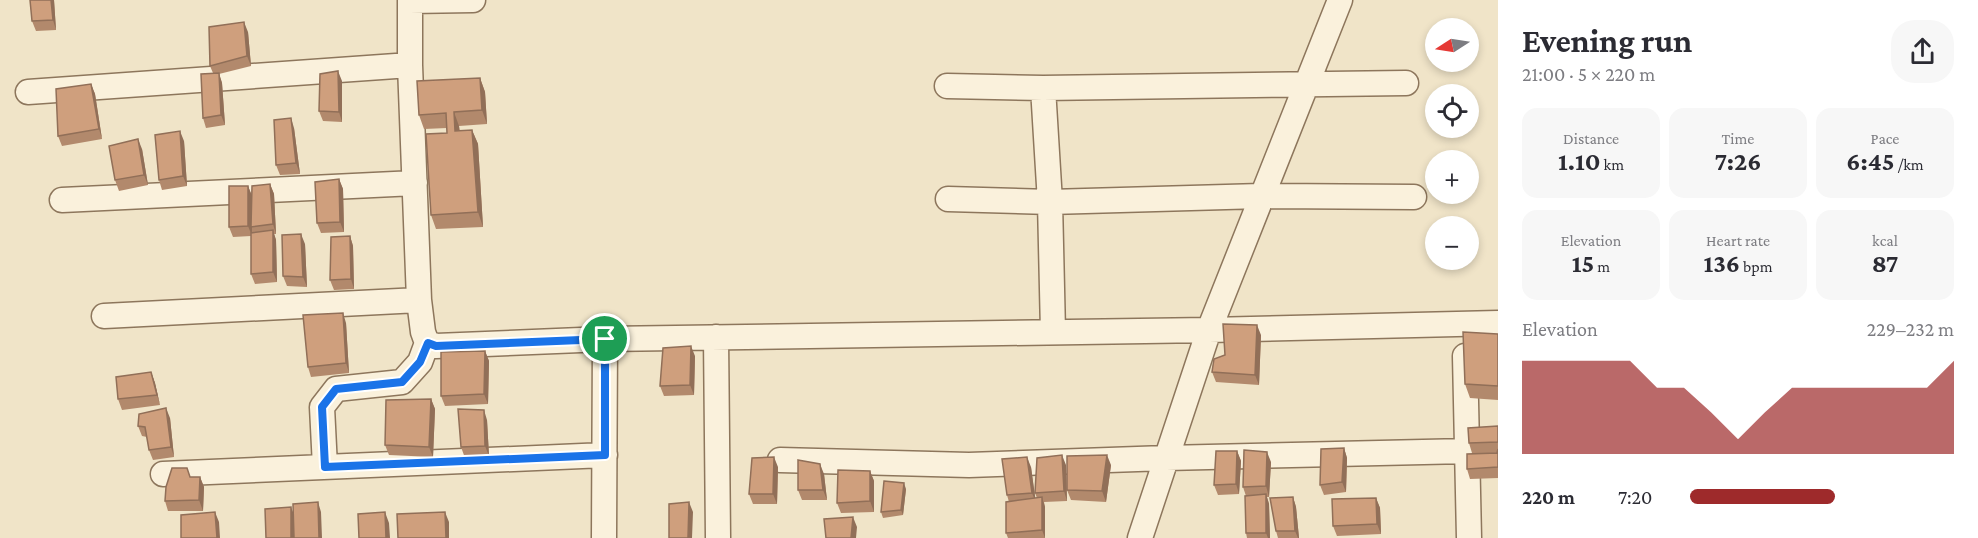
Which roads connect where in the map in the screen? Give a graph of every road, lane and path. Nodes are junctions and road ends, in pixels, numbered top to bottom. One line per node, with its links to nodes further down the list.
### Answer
1 (474, 0): 3 (street)
2 (1340, 0): 5 (street)
3 (410, 1): 4 (street)
4 (410, 65): 9 (street); 10 (street)
5 (1306, 83): 6 (street); 8 (street); 11 (street)
6 (1406, 83)
7 (947, 86): 8 (street)
8 (1043, 88): 15 (street)
9 (28, 92)
10 (415, 183): 14 (street); 16 (street)
11 (1261, 196): 12 (street); 15 (street); 20 (street)
12 (1414, 197)
13 (948, 199): 15 (street)
14 (62, 200)
15 (1050, 202): 21 (street)
16 (419, 300): 17 (street); 24 (street)
17 (104, 316)
18 (1498, 322): 19 (street)
19 (1464, 324): 20 (street); 25 (street)
20 (1209, 330): 21 (street); 27 (street)
21 (1053, 332): 22 (street)
22 (716, 337): 23 (street); 32 (street)
23 (605, 339): 24 (street); 26 (street)
24 (428, 343): 29 (street)
25 (1467, 451): 27 (street); 34 (street)
26 (605, 455): 29 (street); 31 (street)
27 (1167, 458): 28 (street); 33 (street)
28 (780, 460)
29 (325, 467): 30 (street)
30 (163, 474)
31 (604, 538)
32 (718, 538)
33 (1140, 538)
34 (1469, 538)

